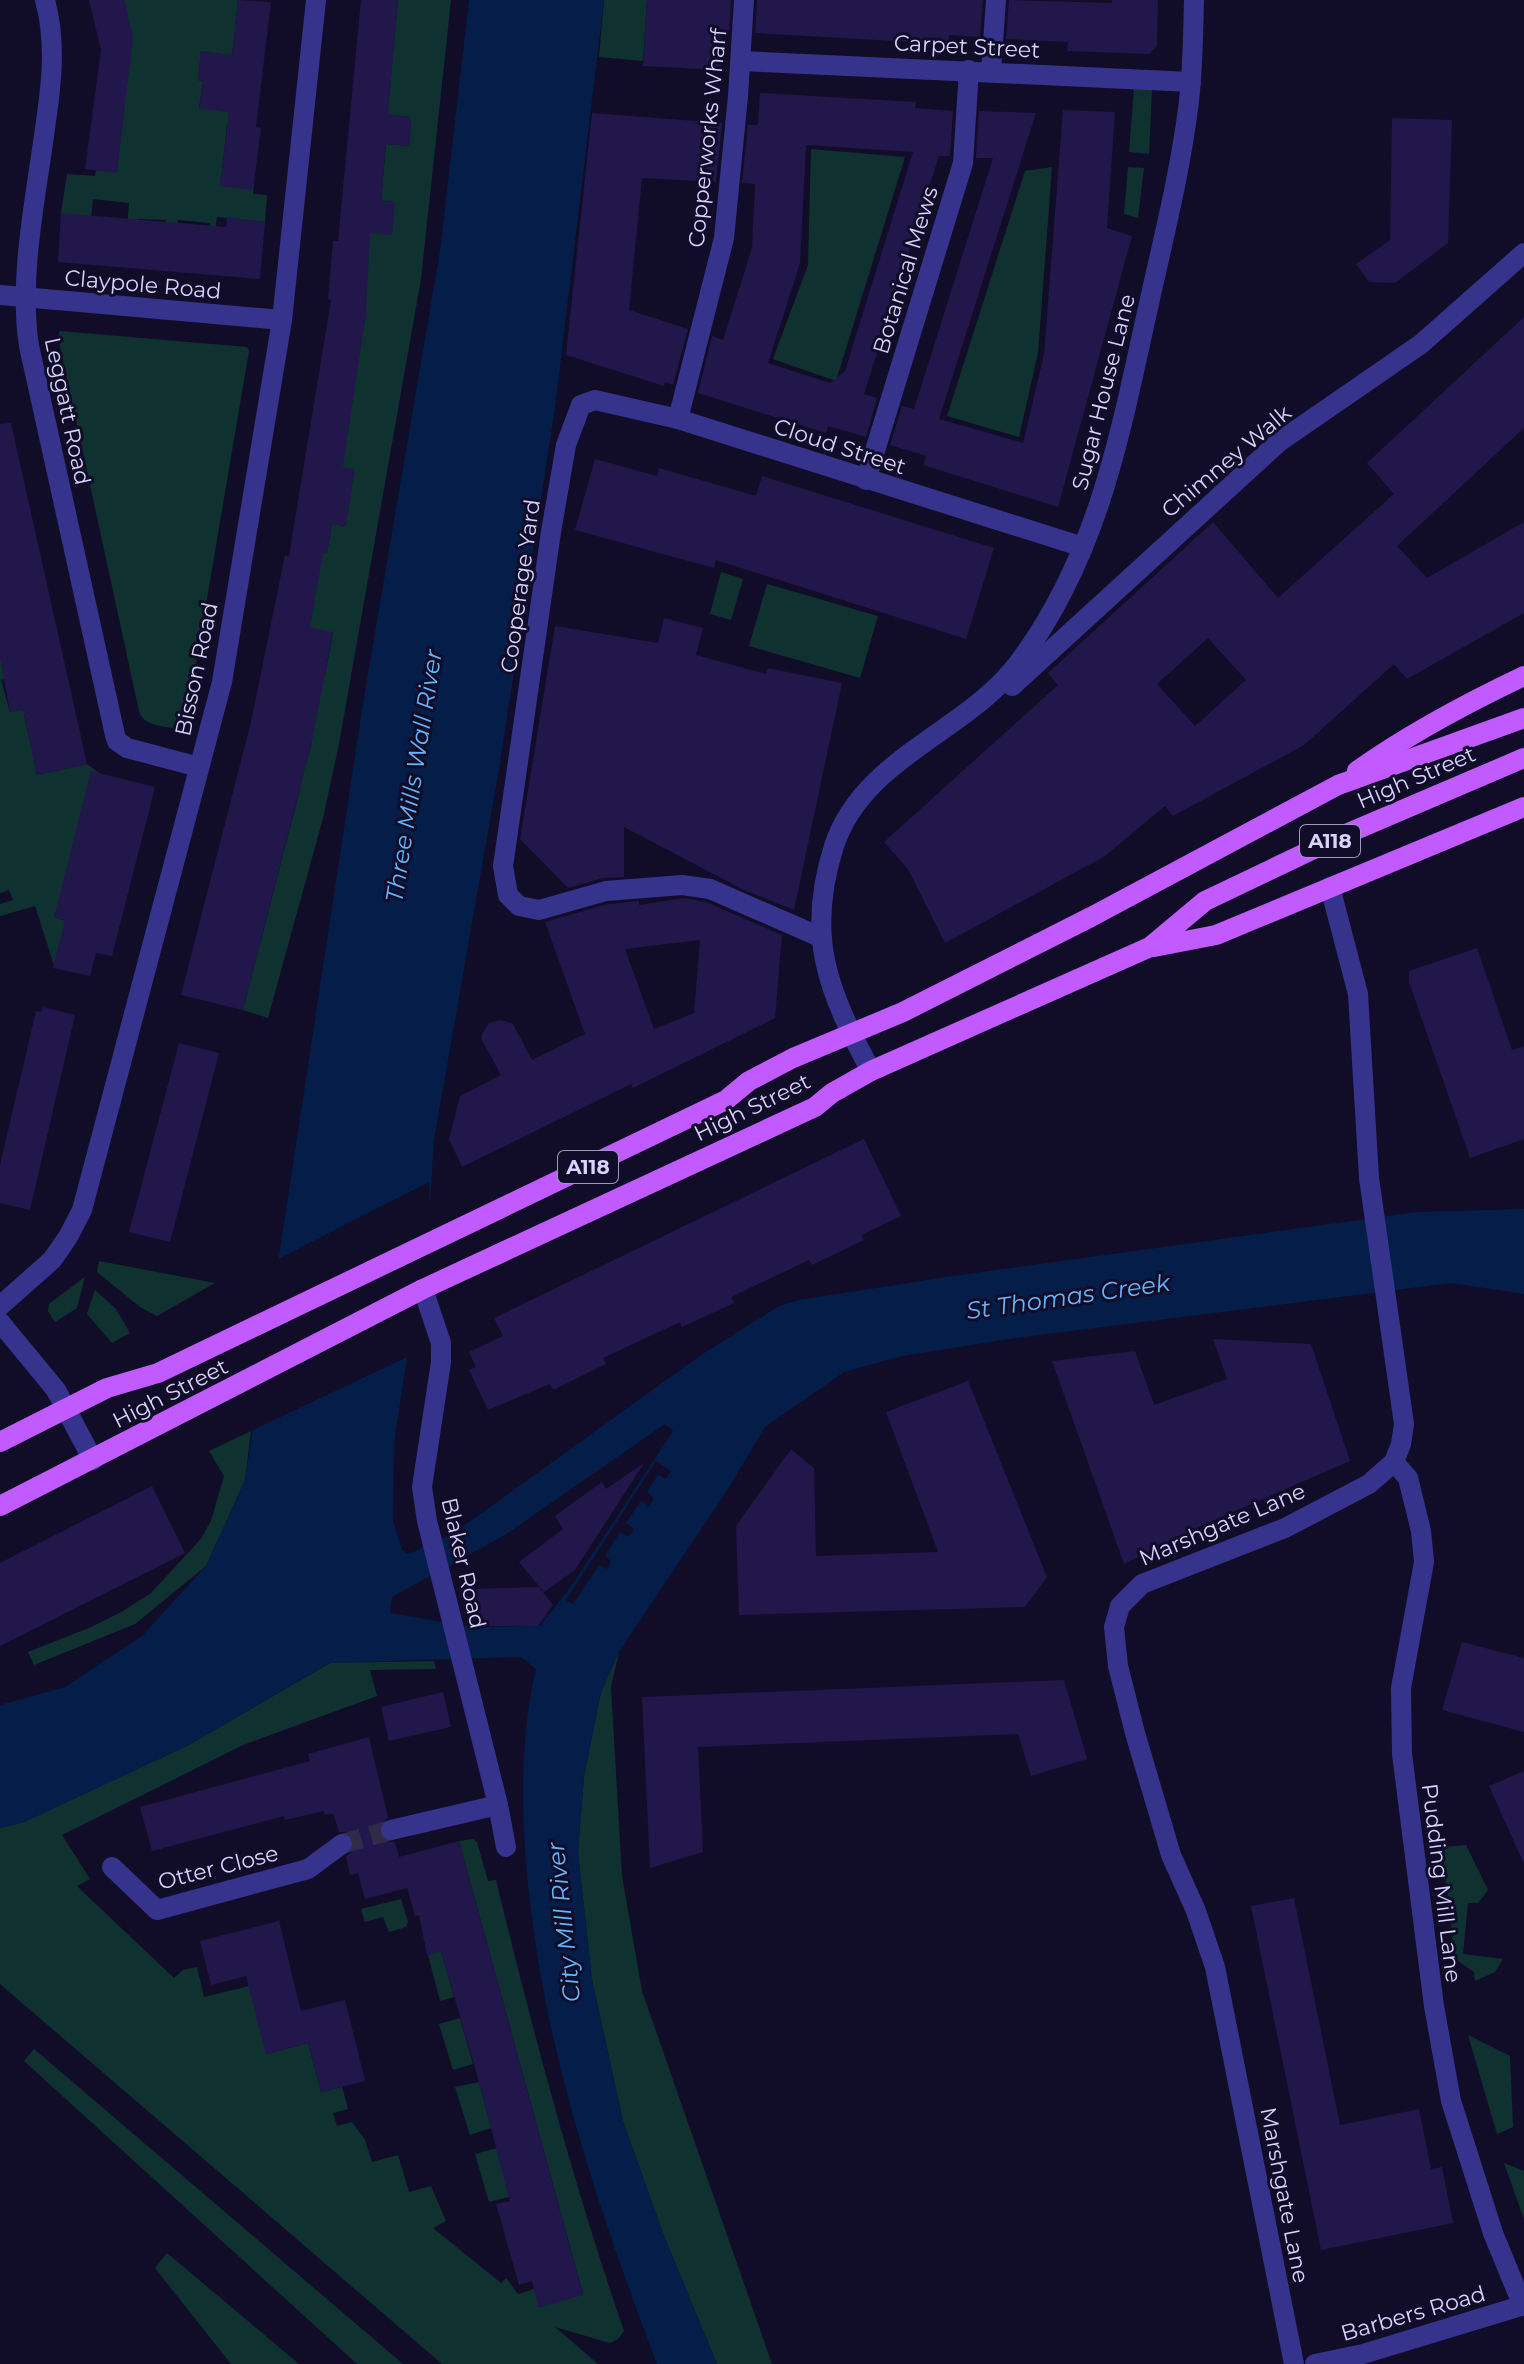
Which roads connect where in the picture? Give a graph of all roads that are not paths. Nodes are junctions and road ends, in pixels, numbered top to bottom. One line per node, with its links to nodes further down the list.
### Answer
1 (45, 0): 12 (street, Leggatt Road)
2 (316, 0): 13 (street, Bisson Road)
3 (744, 0): 6 (street, Copperworks Wharf)
4 (996, 0): 8 (street)
5 (1194, 0): 9 (street, Sugar House Lane)
6 (741, 61): 7 (street, Carpet Street); 15 (street, Copperworks Wharf)
7 (969, 70): 8 (street, Carpet Street); 16 (street, Botanical Mews)
8 (991, 71): 9 (street, Carpet Street)
9 (1191, 82): 17 (street, Sugar House Lane)
10 (1524, 253): 19 (street, Chimney Walk)
11 (0, 295): 12 (street, Claypole Road)
12 (24, 297): 13 (street, Claypole Road); 22 (street, Leggatt Road)
13 (282, 320): 22 (street, Bisson Road)
14 (581, 405): 15 (street, Cloud Street); 26 (street, Cooperage Yard)
15 (678, 419): 16 (street, Cloud Street)
16 (866, 480): 17 (street, Cloud Street)
17 (1083, 547): 19 (street, Sugar House Lane)
18 (1524, 676): 23 (main road, A118)
19 (971, 709): 26 (street, Sugar House Lane)
20 (1524, 718): 23 (main road, High Street / A118)
21 (1524, 758): 27 (main road, High Street / A118)
22 (199, 767): 31 (street, Bisson Road)
23 (1338, 785): 28 (main road, High Street / A118)
24 (1524, 807): 25 (main road, A118)
25 (1330, 887): 27 (main road, A118); 36 (street)
26 (820, 937): 28 (street, Sugar House Lane)
27 (1150, 947): 29 (main road, High Street / A118)
28 (852, 1035): 29 (street, Sugar House Lane); 33 (main road, High Street / A118)
29 (871, 1071): 30 (main road, High Street / A118)
30 (420, 1291): 35 (main road, High Street / A118); 38 (street, Blaker Road)
31 (0, 1306)
32 (0, 1322): 33 (street)
33 (67, 1408): 34 (main road, High Street / A118); 35 (street)
34 (0, 1442)
35 (93, 1460): 37 (main road, High Street / A118)
36 (1394, 1462): 43 (street, Pudding Mill Lane); 44 (street, Marshgate Lane)
37 (0, 1506)
38 (498, 1805): 39 (street); 41 (street, Blaker Road)
39 (391, 1830)
40 (342, 1844): 42 (street, Otter Close)
41 (506, 1847)
42 (112, 1867)
43 (1524, 2306): 45 (street, Barbers Road)
44 (1294, 2364)
45 (1315, 2364)

